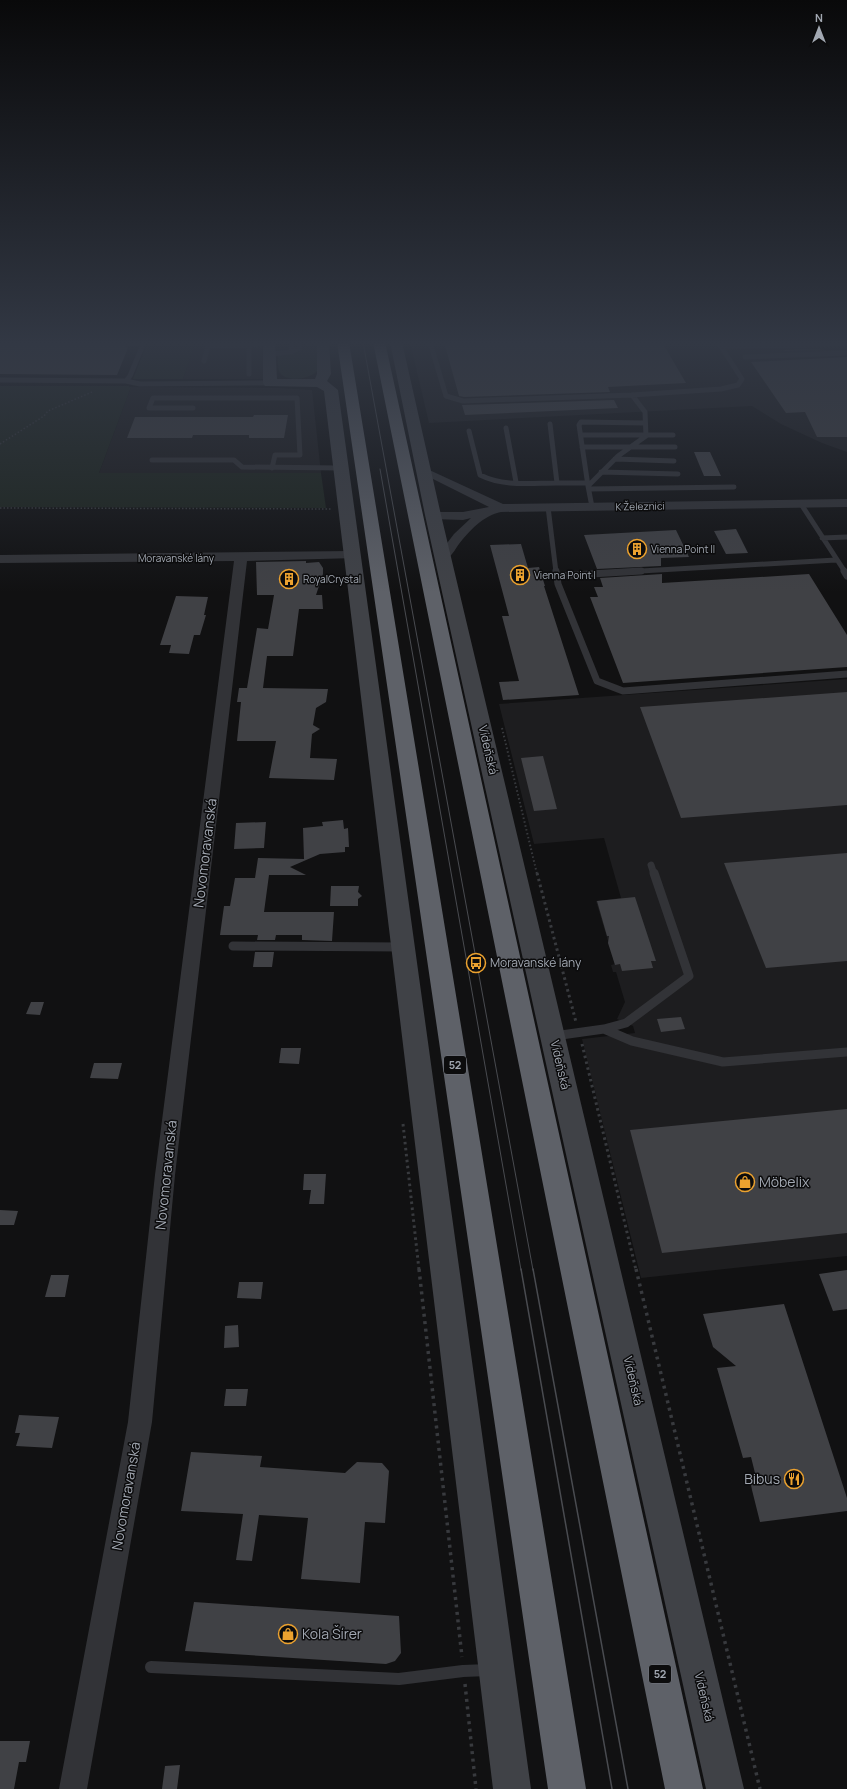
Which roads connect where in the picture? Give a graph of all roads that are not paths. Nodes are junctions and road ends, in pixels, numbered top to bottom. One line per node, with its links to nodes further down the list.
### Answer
1 (298, 425): 20 (lane)
2 (335, 425): 21 (street)
3 (356, 425): 56 (highway, 52)
4 (397, 425): 51 (highway, Vídeňská / 52)
5 (414, 425): 22 (street, Vídeňská)
6 (550, 425): 26 (lane)
7 (579, 425): 11 (lane)
8 (645, 425): 13 (lane)
9 (506, 428): 25 (lane)
10 (469, 431): 25 (lane)
11 (581, 435): 13 (lane); 14 (lane)
12 (673, 435): 13 (lane)
13 (646, 436): 16 (lane)
14 (582, 446): 16 (lane); 27 (lane)
15 (675, 447): 16 (lane)
16 (629, 448): 17 (lane)
17 (615, 459): 19 (lane); 23 (lane)
18 (152, 460): 20 (lane)
19 (674, 461)
20 (272, 468): 21 (lane)
21 (340, 468): 37 (street)
22 (424, 471): 33 (street); 34 (street, Vídeňská)
23 (601, 472): 24 (lane); 27 (lane)
24 (678, 474)
25 (516, 482): 26 (lane)
26 (557, 483): 27 (lane)
27 (588, 486): 28 (lane); 32 (lane)
28 (734, 487)
29 (847, 503): 30 (street, K Železnici)
30 (801, 504): 32 (street, K Železnici); 36 (lane)
31 (548, 507): 32 (street, K Železnici); 33 (street, K Železnici); 42 (lane)
32 (592, 507)
33 (501, 508): 34 (street, K Železnici); 38 (street)
34 (433, 515): 38 (street, Vídeňská)
35 (847, 537): 36 (lane)
36 (822, 538): 41 (lane)
37 (352, 555): 39 (street, Moravanské lány); 47 (street)
38 (444, 555): 49 (street, Vídeňská)
39 (241, 557): 40 (street, Moravanské lány); 54 (street, Novomoravanská)
40 (0, 559)
41 (836, 560): 42 (lane); 43 (lane)
42 (557, 576): 44 (lane)
43 (847, 576)
44 (847, 674)
45 (651, 865): 48 (lane)
46 (233, 946): 47 (lane)
47 (403, 948): 53 (street)
48 (604, 1029): 49 (lane); 50 (lane)
49 (566, 1034): 59 (street, Vídeňská)
50 (847, 1052)
51 (636, 1558): 57 (highway, Vídeňská / 52); 58 (highway)
52 (151, 1667): 53 (lane)
53 (497, 1670): 55 (street)
54 (73, 1789)
55 (512, 1789)
56 (567, 1789)
57 (684, 1789)
58 (699, 1789)
59 (725, 1789)

